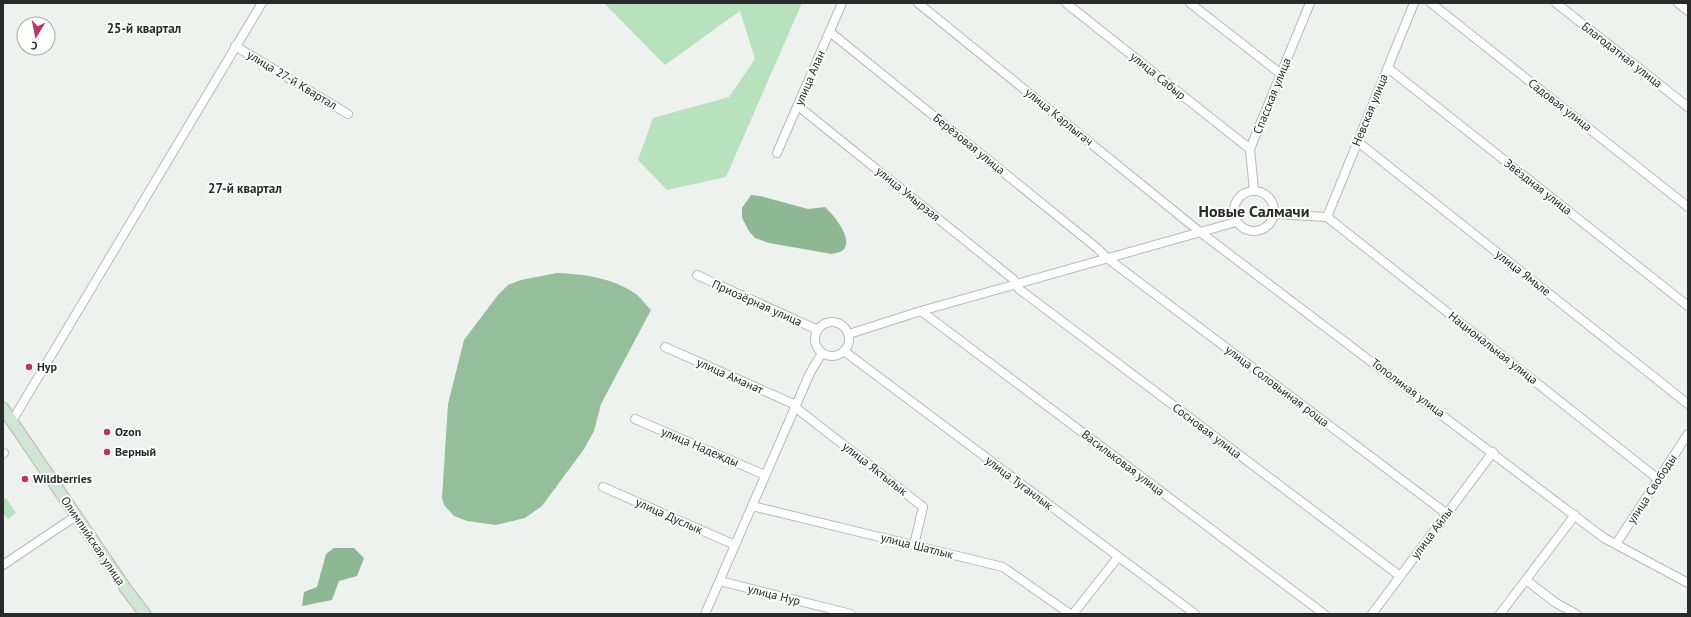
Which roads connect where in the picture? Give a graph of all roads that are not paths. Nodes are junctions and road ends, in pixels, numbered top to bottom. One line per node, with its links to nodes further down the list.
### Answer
1 (262, 3): 13 (street)
2 (842, 3): 12 (street, улица Алан)
3 (918, 3): 27 (street, улица Карлыгач)
4 (1066, 3): 20 (street, улица Сабыр)
5 (1190, 3): 15 (street)
6 (1310, 3): 15 (street, Спасская улица)
7 (1414, 3): 14 (street, Невская улица)
8 (1431, 3): 23 (street, Садовая улица)
9 (1556, 3): 17 (street, Благодатная улица)
10 (1678, 3): 11 (street)
11 (1688, 11)
12 (830, 32): 16 (street, улица Алан); 28 (street, Берёзовая улица)
13 (235, 46): 18 (street, улица 27-й Квартал); 42 (street)
14 (1388, 68): 19 (street, Невская улица); 31 (street, Звёздная улица)
15 (1281, 74): 20 (street, Спасская улица)
16 (798, 106): 21 (street, улица Алан); 30 (street, улица Умырзая)
17 (1688, 107)
18 (348, 114)
19 (1358, 142): 25 (street, Невская улица); 38 (street, улица Ямьле)
20 (1250, 149): 22 (street, Спасская улица)
21 (777, 153)
22 (1254, 191): 24 (street); 26 (street)
23 (1688, 207)
24 (1274, 214): 25 (street); 26 (street)
25 (1327, 218): 46 (street, Национальная улица)
26 (1236, 222): 27 (street)
27 (1200, 232): 28 (street); 44 (street, Тополиная улица)
28 (1107, 258): 30 (street); 49 (street, улица Соловьиная роща)
29 (697, 275): 33 (street, Приозёрная улица)
30 (1016, 284): 32 (street); 57 (street, Сосновая улица)
31 (1688, 306)
32 (921, 311): 34 (street); 66 (street, Васильковая улица)
33 (818, 330): 34 (street); 37 (street)
34 (849, 334): 36 (street)
35 (665, 347): 39 (street, улица Аманат)
36 (844, 351): 37 (street); 55 (street, улица Туганлык)
37 (822, 353): 39 (street)
38 (1688, 404)
39 (795, 406): 45 (street); 54 (street, улица Яктылык)
40 (3, 408): 42 (street, Олимпийская улица)
41 (635, 419): 45 (street, улица Надежды)
42 (12, 421): 51 (street, Олимпийская улица)
43 (1688, 434): 46 (street, улица Свободы)
44 (1493, 452): 49 (street, улица Айлы); 50 (street, Тополиная улица)
45 (765, 475): 48 (street)
46 (1658, 479): 52 (street, улица Свободы)
47 (602, 488): 53 (street, улица Дуслык)
48 (752, 506): 53 (street); 54 (street, улица Шатлык)
49 (1447, 514): 57 (street, улица Айлы)
50 (1574, 515): 52 (street, Тополиная улица); 58 (street)
51 (76, 516): 56 (street); 61 (street, Олимпийская улица)
52 (1616, 544): 60 (street, Тополиная улица)
53 (735, 545): 59 (street)
54 (914, 545): 64 (street, улица Шатлык)
55 (1118, 557): 64 (street); 65 (street, улица Туганлык)
56 (3, 565)
57 (1400, 576): 67 (street, улица Айлы)
58 (1526, 580): 68 (street); 69 (street)
59 (720, 581): 62 (street); 63 (street, улица Нур)
60 (1688, 583)
61 (145, 614)
62 (705, 614)
63 (851, 614)
64 (1071, 614)
65 (1194, 614)
66 (1324, 614)
67 (1372, 614)
68 (1500, 614)
69 (1576, 614)

